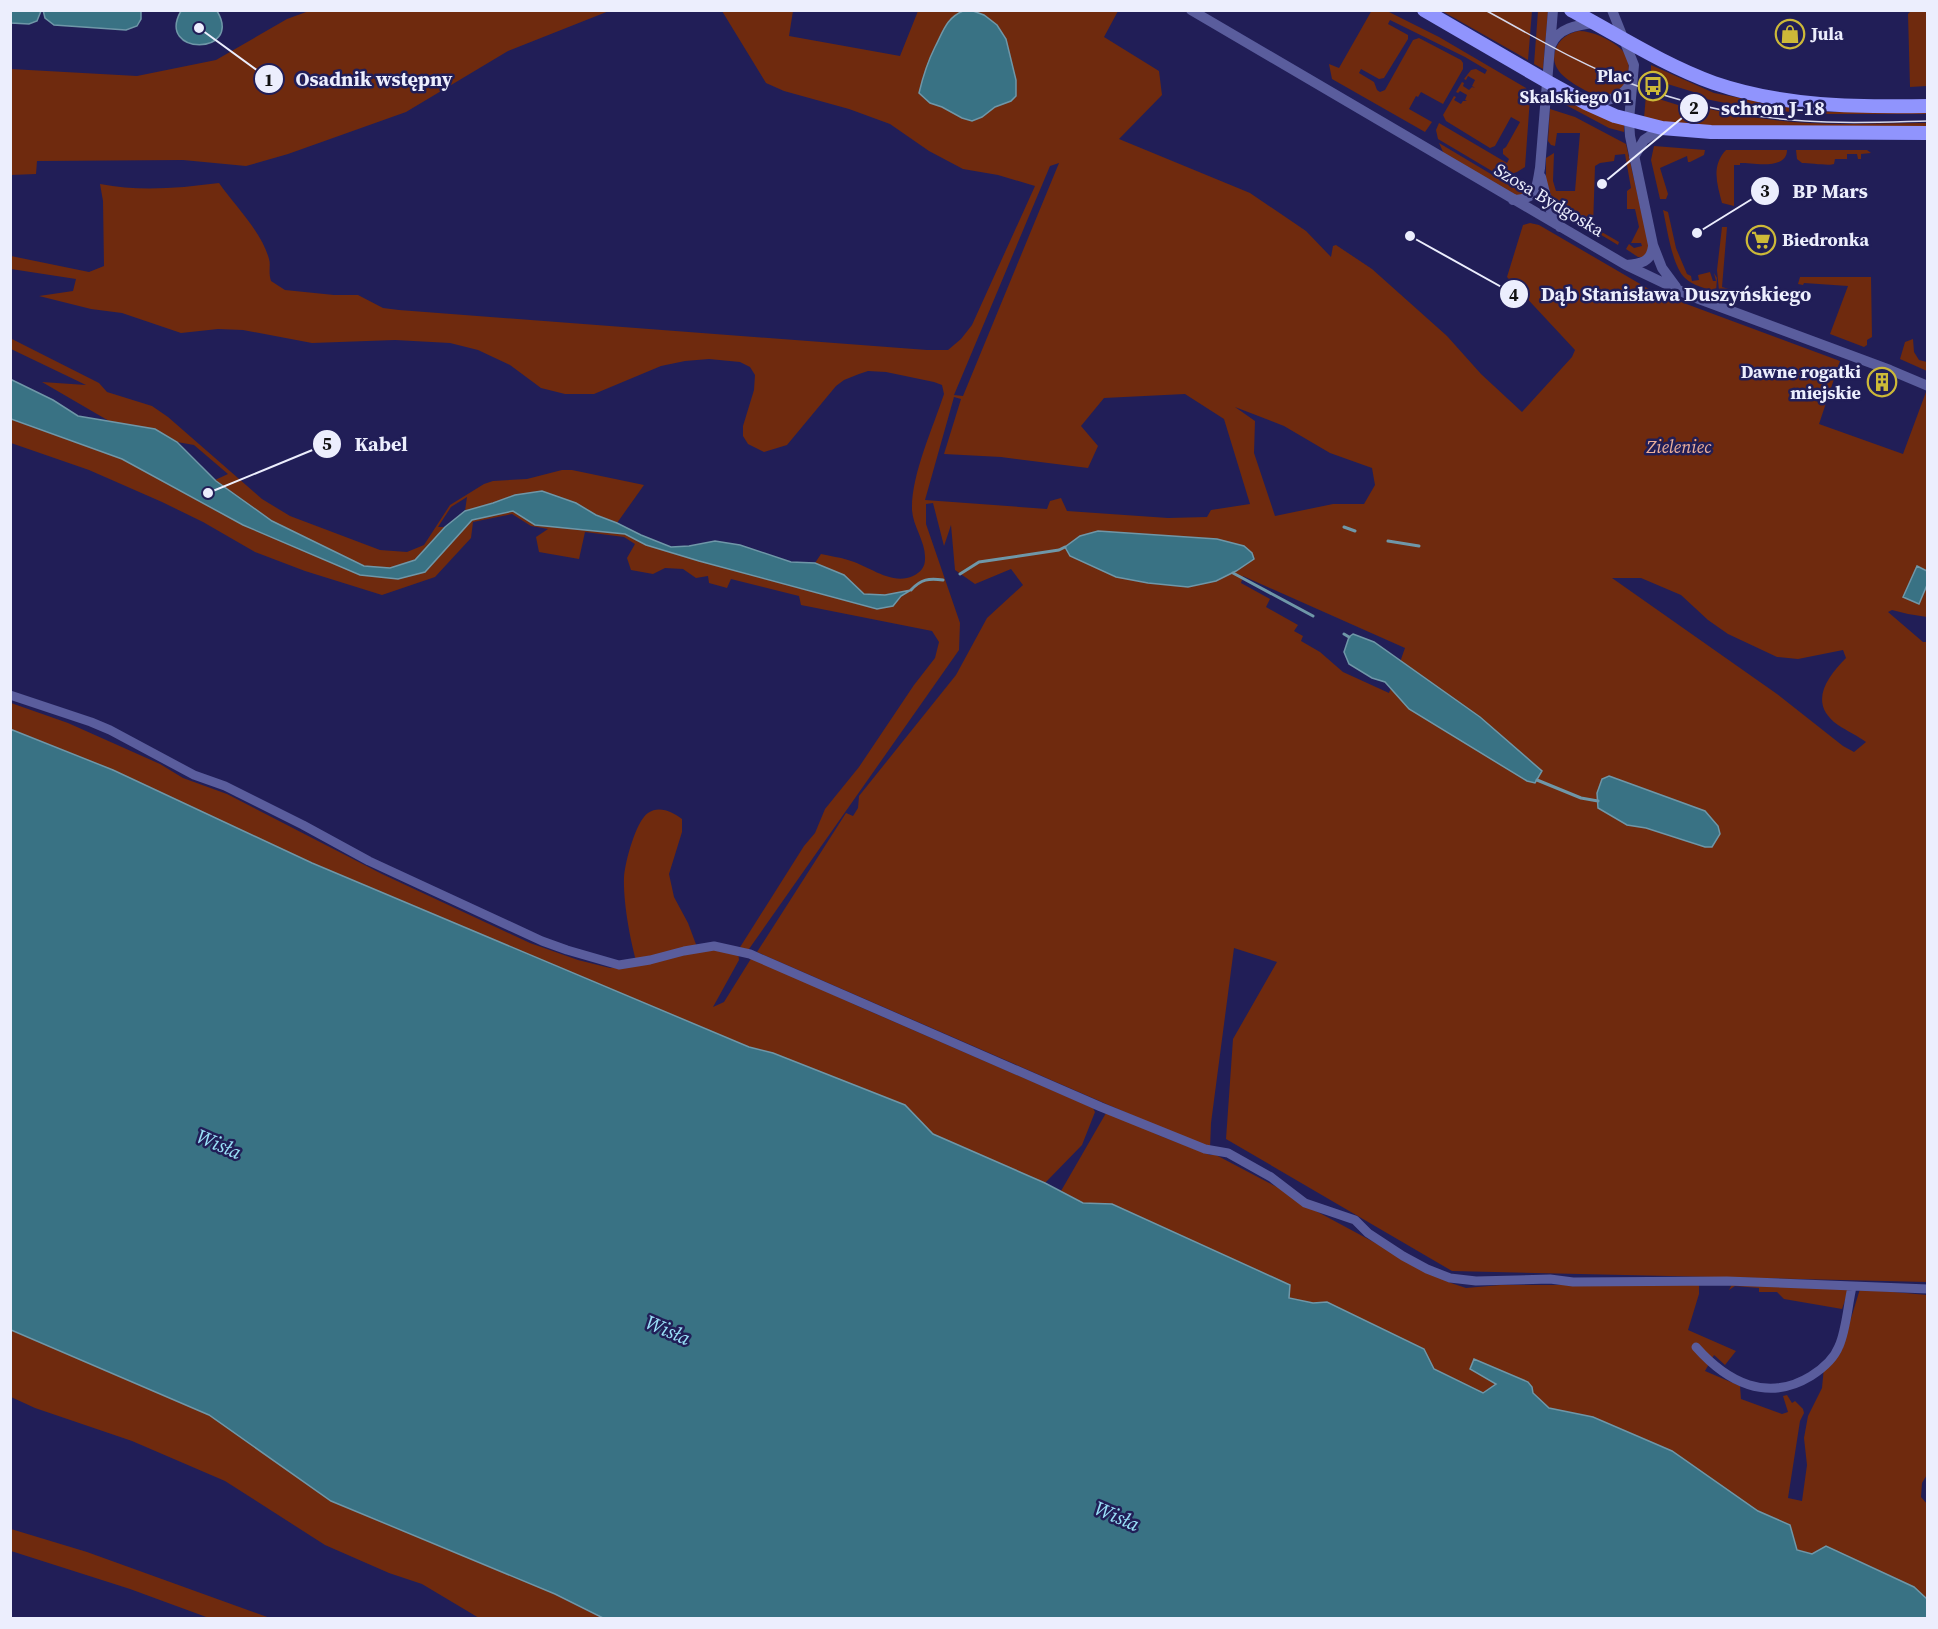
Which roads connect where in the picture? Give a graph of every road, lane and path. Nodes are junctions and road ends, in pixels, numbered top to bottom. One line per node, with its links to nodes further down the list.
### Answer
1 (1191, 10): 18 (street, Szosa Bydgoska)
2 (1424, 10): 10 (main road)
3 (1553, 10): 8 (street)
4 (1571, 10): 6 (main road)
5 (1612, 10): 7 (street)
6 (1594, 23): 7 (main road); 8 (street)
7 (1624, 39): 9 (street); 12 (main road)
8 (1549, 51): 10 (street)
9 (1635, 71): 11 (street); 13 (street)
10 (1548, 82): 11 (main road); 17 (street)
11 (1586, 103): 13 (main road)
12 (1928, 106)
13 (1629, 120): 14 (main road); 16 (street)
14 (1662, 128): 15 (main road); 16 (street)
15 (1928, 133)
16 (1634, 157): 20 (street)
17 (1540, 168): 18 (street); 19 (street)
18 (1513, 200): 19 (street, Szosa Bydgoska)
19 (1561, 228): 21 (street, Szosa Bydgoska)
20 (1653, 245): 21 (street); 22 (street)
21 (1626, 265): 22 (street, Szosa Bydgoska)
22 (1680, 291): 23 (street, Szosa Bydgoska)
23 (1928, 384)
24 (10, 695): 25 (street)
25 (1852, 1287): 26 (street); 27 (street)
26 (1928, 1289)
27 (1696, 1347)

